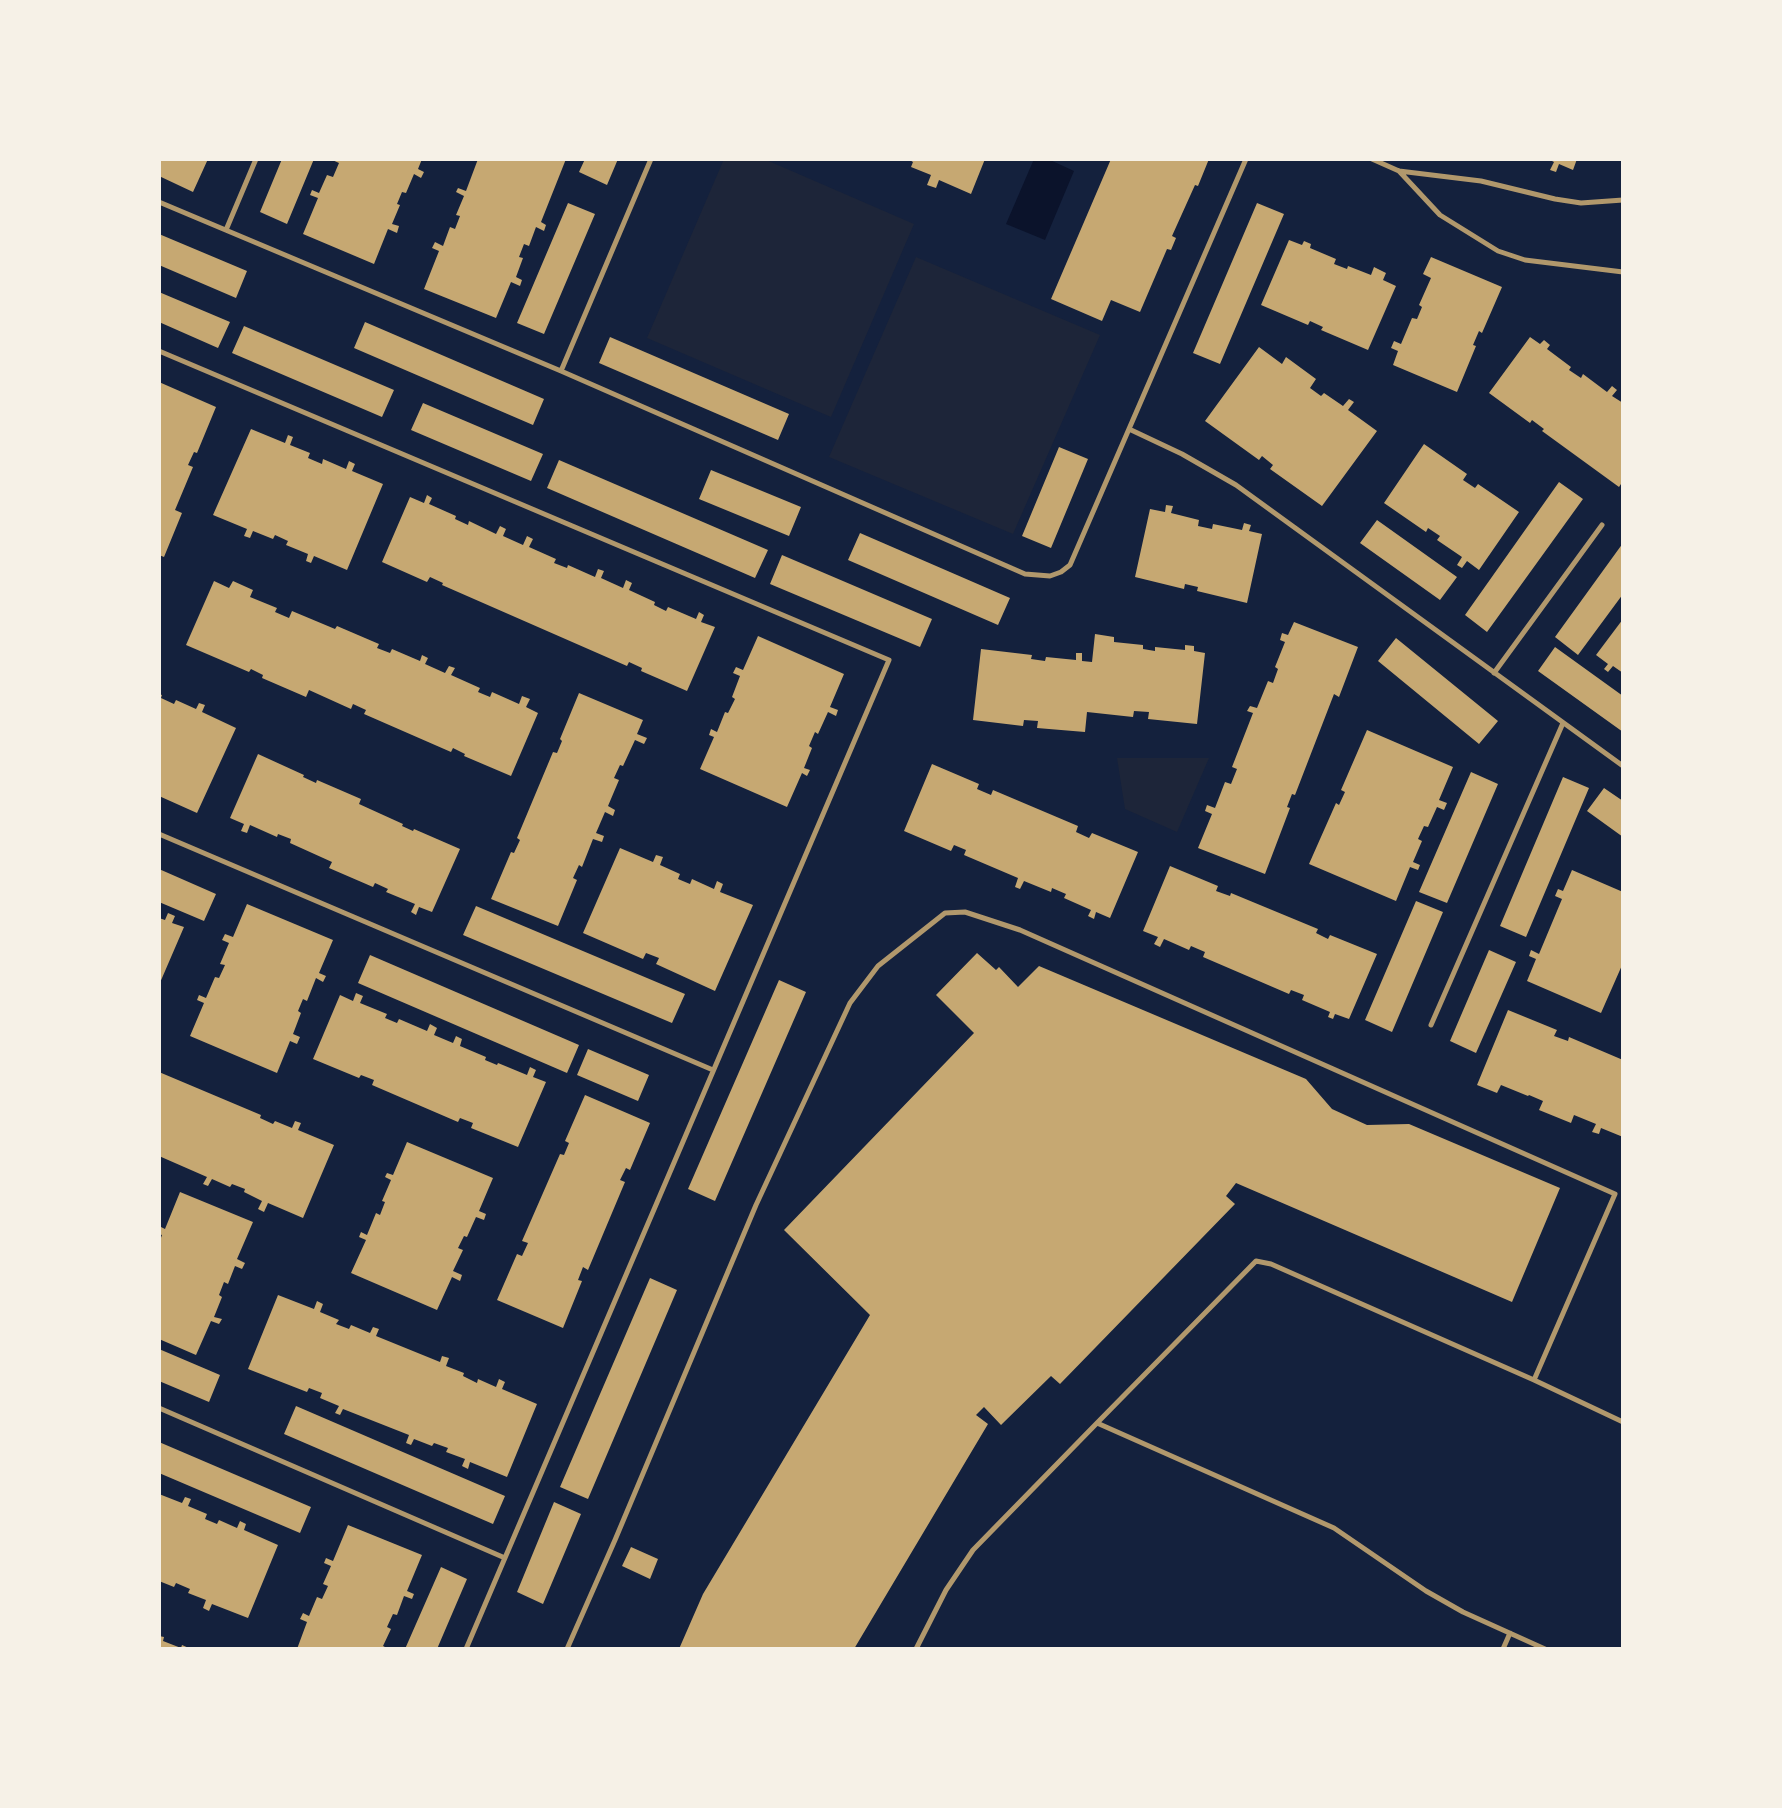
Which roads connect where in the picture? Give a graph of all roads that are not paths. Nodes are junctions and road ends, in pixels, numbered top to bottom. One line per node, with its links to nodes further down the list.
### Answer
1 (256, 159): 8 (lane)
2 (651, 159): 11 (lane)
3 (1246, 159): 12 (lane)
4 (1372, 159): 5 (lane)
5 (1399, 171): 6 (lane); 9 (lane)
6 (1623, 200)
7 (159, 202): 8 (lane)
8 (226, 230): 11 (lane)
9 (1623, 272)
10 (159, 351): 19 (lane)
11 (561, 371): 12 (lane)
12 (1129, 429): 14 (lane)
13 (1602, 525): 14 (lane)
14 (1494, 673): 15 (lane)
15 (1563, 723): 16 (lane); 18 (lane)
16 (1623, 765)
17 (159, 834): 19 (lane)
18 (1431, 1025)
19 (713, 1070): 24 (lane)
20 (1534, 1380): 22 (lane); 23 (lane); 27 (lane)
21 (159, 1408): 24 (lane)
22 (1623, 1422)
23 (1097, 1423): 25 (lane); 28 (lane)
24 (505, 1558): 26 (lane)
25 (1510, 1633): 29 (lane); 30 (lane)
26 (466, 1649)
27 (567, 1649)
28 (916, 1649)
29 (1503, 1649)
30 (1545, 1649)

